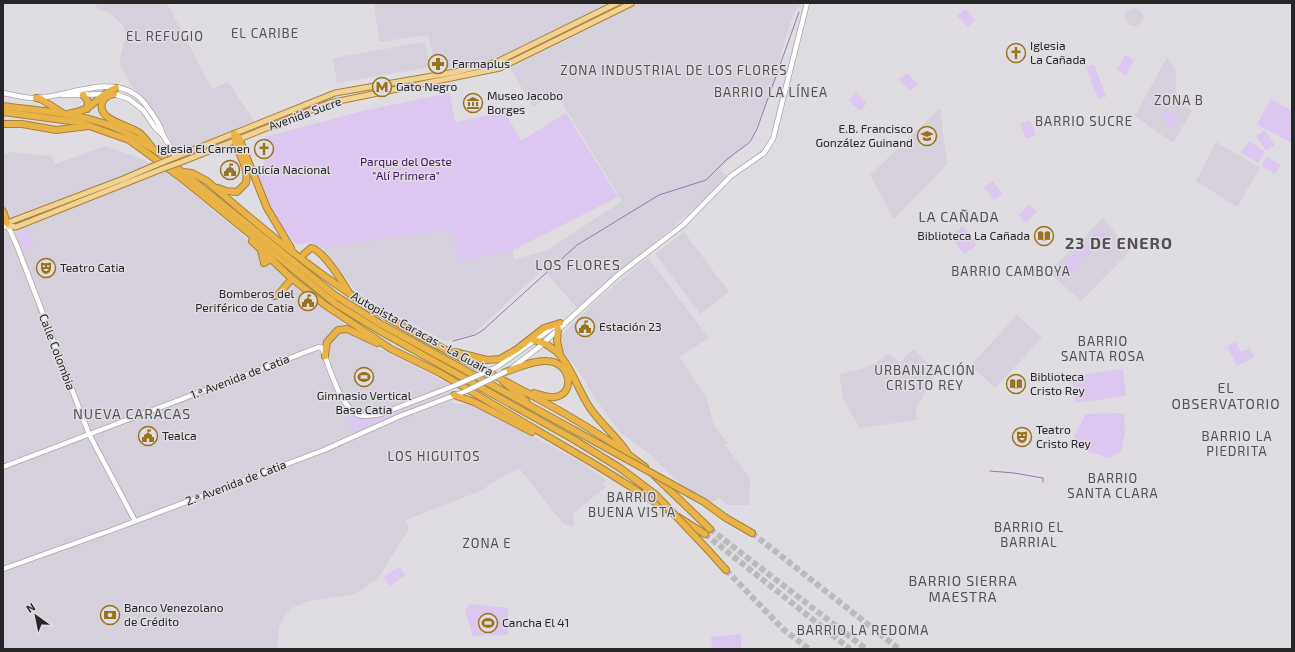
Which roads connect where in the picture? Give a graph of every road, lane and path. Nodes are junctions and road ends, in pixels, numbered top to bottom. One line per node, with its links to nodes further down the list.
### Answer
1 (617, 3): 16 (main road, Avenida Sucre)
2 (632, 3): 16 (main road, Avenida Sucre)
3 (807, 3): 30 (street)
4 (115, 91): 6 (highway); 8 (street); 17 (highway); 18 (street)
5 (3, 93): 9 (street)
6 (105, 93): 7 (street); 11 (highway)
7 (83, 94): 8 (street); 11 (highway)
8 (63, 95): 9 (street)
9 (36, 98): 13 (highway)
10 (3, 106): 13 (highway, Autopista Caracas - La Guaira)
11 (87, 109): 13 (highway)
12 (3, 112): 15 (highway, Autopista Caracas - La Guaira)
13 (65, 113): 17 (highway, Autopista Caracas - La Guaira)
14 (3, 124): 15 (highway)
15 (92, 126): 19 (highway, Autopista Caracas - La Guaira)
16 (236, 137): 18 (main road, Avenida Sucre); 20 (highway); 22 (main road, Avenida Sucre, bridge); 25 (highway)
17 (155, 150): 19 (highway, Autopista Caracas - La Guaira)
18 (175, 158): 22 (main road, Avenida Sucre, bridge)
19 (180, 174): 20 (highway, Autopista Caracas - La Guaira); 23 (highway, Autopista Caracas - La Guaira); 24 (highway, Autopista Caracas - La Guaira)
20 (207, 181): 25 (highway, Autopista Caracas - La Guaira)
21 (3, 211): 22 (highway)
22 (5, 224): 44 (street, Calle Colombia)
23 (247, 232): 33 (highway, Autopista Caracas - La Guaira); 34 (highway, Autopista Caracas - La Guaira)
24 (273, 245): 25 (highway); 43 (highway, Autopista Caracas - La Guaira)
25 (294, 252): 28 (highway, Autopista Caracas - La Guaira)
26 (304, 254): 28 (highway)
27 (289, 282): 29 (highway)
28 (350, 294): 35 (highway, Autopista Caracas - La Guaira)
29 (274, 296)
30 (559, 326): 31 (street); 32 (street, 2.ª Avenida de Catia); 35 (highway); 36 (highway)
31 (534, 340): 32 (highway); 37 (street, bridge)
32 (545, 342): 36 (highway); 39 (street, 2.ª Avenida de Catia)
33 (407, 346): 38 (highway); 53 (highway, Autopista Caracas - La Guaira, bridge)
34 (391, 349): 37 (highway); 38 (highway, Autopista Caracas - La Guaira)
35 (448, 351): 40 (highway, Autopista Caracas - La Guaira)
36 (560, 354): 46 (highway)
37 (325, 356): 44 (street, 1.ª Avenida de Catia)
38 (433, 370): 45 (highway, Autopista Caracas - La Guaira)
39 (505, 372): 41 (highway); 42 (street, 2.ª Avenida de Catia, bridge)
40 (494, 374): 41 (highway, Autopista Caracas - La Guaira); 43 (highway)
41 (518, 387): 46 (highway, Autopista Caracas - La Guaira)
42 (454, 395): 45 (highway); 48 (street, 2.ª Avenida de Catia)
43 (535, 409): 50 (highway, Autopista Caracas - La Guaira, bridge)
44 (89, 434): 47 (street, 1.ª Avenida de Catia); 48 (street, Calle Colombia)
45 (560, 444): 51 (highway, Autopista Caracas - La Guaira)
46 (630, 455): 49 (highway, Autopista Caracas - La Guaira)
47 (3, 468)
48 (135, 521): 52 (street, 2.ª Avenida de Catia)
49 (710, 529)
50 (752, 533)
51 (705, 534)
52 (3, 569)
53 (726, 570)

